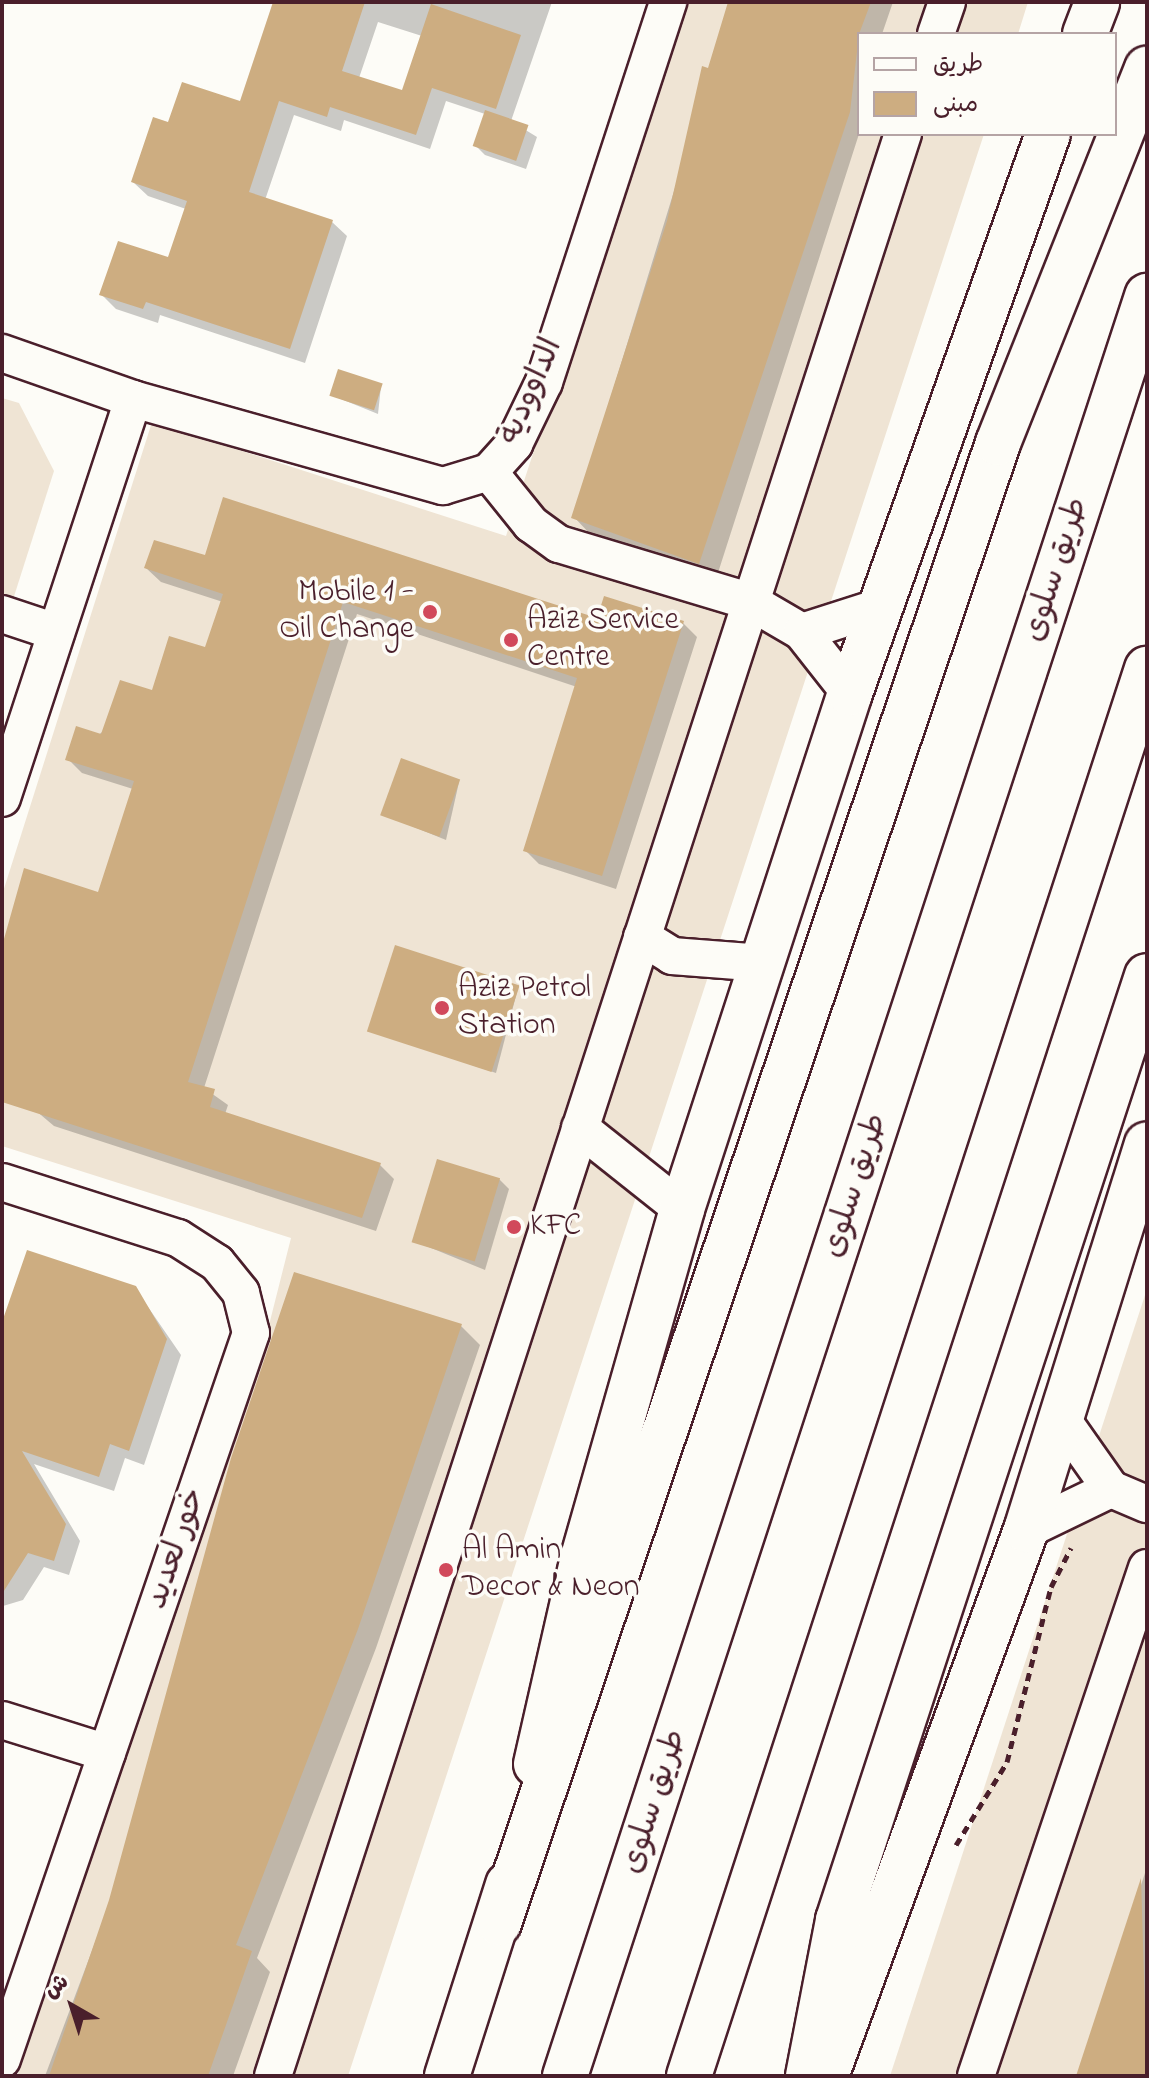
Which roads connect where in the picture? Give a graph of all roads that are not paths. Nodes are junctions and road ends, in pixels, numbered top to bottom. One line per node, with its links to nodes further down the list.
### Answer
1 (668, 2): 12 (street, الداوودية)
2 (947, 2): 4 (street)
3 (1097, 2): 5 (main road)
4 (937, 32)
5 (1086, 32)
6 (1147, 69): 35 (main road)
7 (902, 136): 13 (street)
8 (1047, 136): 14 (main road)
9 (1147, 296): 39 (main road, طريق سلوى)
10 (2, 353): 11 (street, الداوودية)
11 (133, 399): 12 (street, الداوودية); 16 (street)
12 (489, 472): 13 (street)
13 (749, 601): 17 (street); 21 (street)
14 (880, 607): 17 (street); 19 (main road)
15 (2, 614): 16 (street)
16 (56, 632): 20 (street)
17 (802, 632): 19 (street)
18 (1147, 669): 40 (main road)
19 (850, 693): 22 (main road)
20 (2, 798)
21 (642, 937): 22 (street); 24 (street)
22 (763, 963): 27 (main road)
23 (1147, 976): 41 (main road)
24 (580, 1128): 27 (street); 37 (street)
25 (1147, 1145): 28 (main road)
26 (2, 1182): 34 (street, خور لعديد)
27 (682, 1209): 35 (main road)
28 (1063, 1421): 29 (street); 31 (main road)
29 (1111, 1489): 30 (street); 31 (street)
30 (1147, 1504)
31 (1026, 1530): 42 (main road)
32 (1147, 1568): 43 (street)
33 (2, 1720): 34 (street)
34 (107, 1753): 36 (street, خور لعديد)
35 (499, 1923): 38 (main road)
36 (2, 2059)
37 (273, 2076)
38 (447, 2076)
39 (565, 2076)
40 (689, 2076)
41 (808, 2076)
42 (826, 2076)
43 (976, 2076)

